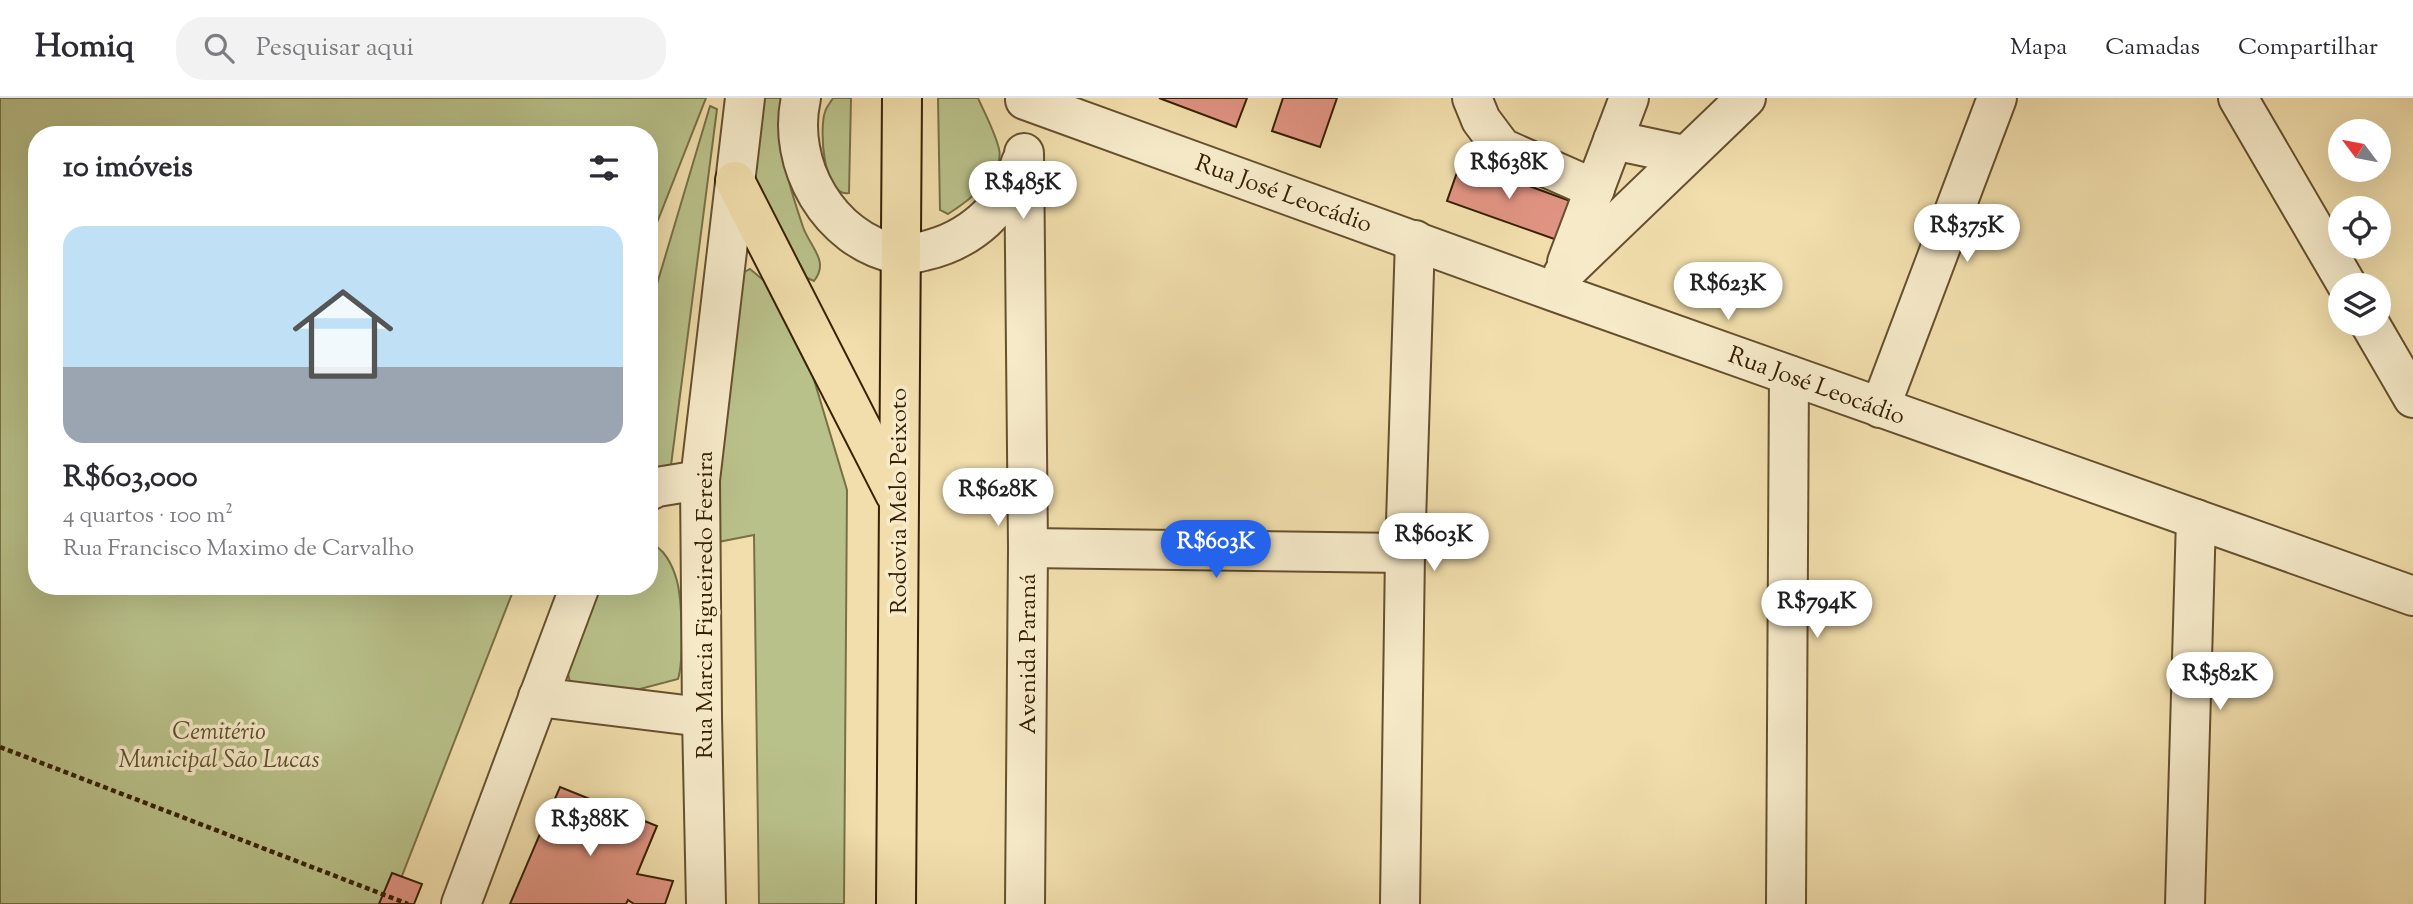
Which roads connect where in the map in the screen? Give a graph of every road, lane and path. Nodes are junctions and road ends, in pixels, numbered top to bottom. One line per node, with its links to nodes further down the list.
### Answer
1 (745, 98): 13 (street, Rua Marcia Figueiredo Fereira)
2 (801, 98): 16 (street)
3 (902, 98): 16 (main road, Rodovia Melo Peixoto)
4 (1472, 98): 14 (street)
5 (1629, 98): 10 (street)
6 (1746, 98): 12 (street)
7 (1997, 98): 21 (street)
8 (2238, 98): 17 (street)
9 (1025, 99): 11 (street); 15 (street, Rua José Leocádio)
10 (1613, 140): 12 (street); 14 (street)
11 (1024, 153): 16 (street); 26 (street, Avenida Paraná)
12 (1684, 155): 14 (street)
13 (735, 181): 22 (street, Rua Marcia Figueiredo Fereira); 24 (main road)
14 (1595, 189)
15 (1415, 240): 19 (street, Rua José Leocádio); 27 (street)
16 (900, 254): 24 (main road, Rodovia Melo Peixoto)
17 (2340, 273)
18 (2377, 336): 20 (street)
19 (1789, 375): 21 (street, Rua José Leocádio); 39 (street)
20 (2413, 398)
21 (1880, 408): 25 (street, Rua José Leocádio)
22 (700, 480): 23 (street); 31 (street, Rua Marcia Figueiredo Fereira)
23 (658, 488)
24 (897, 498): 36 (main road, Rodovia Melo Peixoto)
25 (2196, 519): 29 (street, Rua José Leocádio); 40 (street)
26 (1028, 548): 27 (street); 37 (street, Avenida Paraná)
27 (1405, 553): 38 (street)
28 (577, 595): 30 (street)
29 (2413, 596)
30 (538, 697): 31 (street); 34 (street)
31 (702, 717): 35 (street, Rua Marcia Figueiredo Fereira)
32 (0, 747): 33 (path)
33 (408, 904)
34 (461, 904)
35 (706, 904)
36 (896, 904)
37 (1025, 904)
38 (1400, 904)
39 (1786, 904)
40 (2185, 904)

